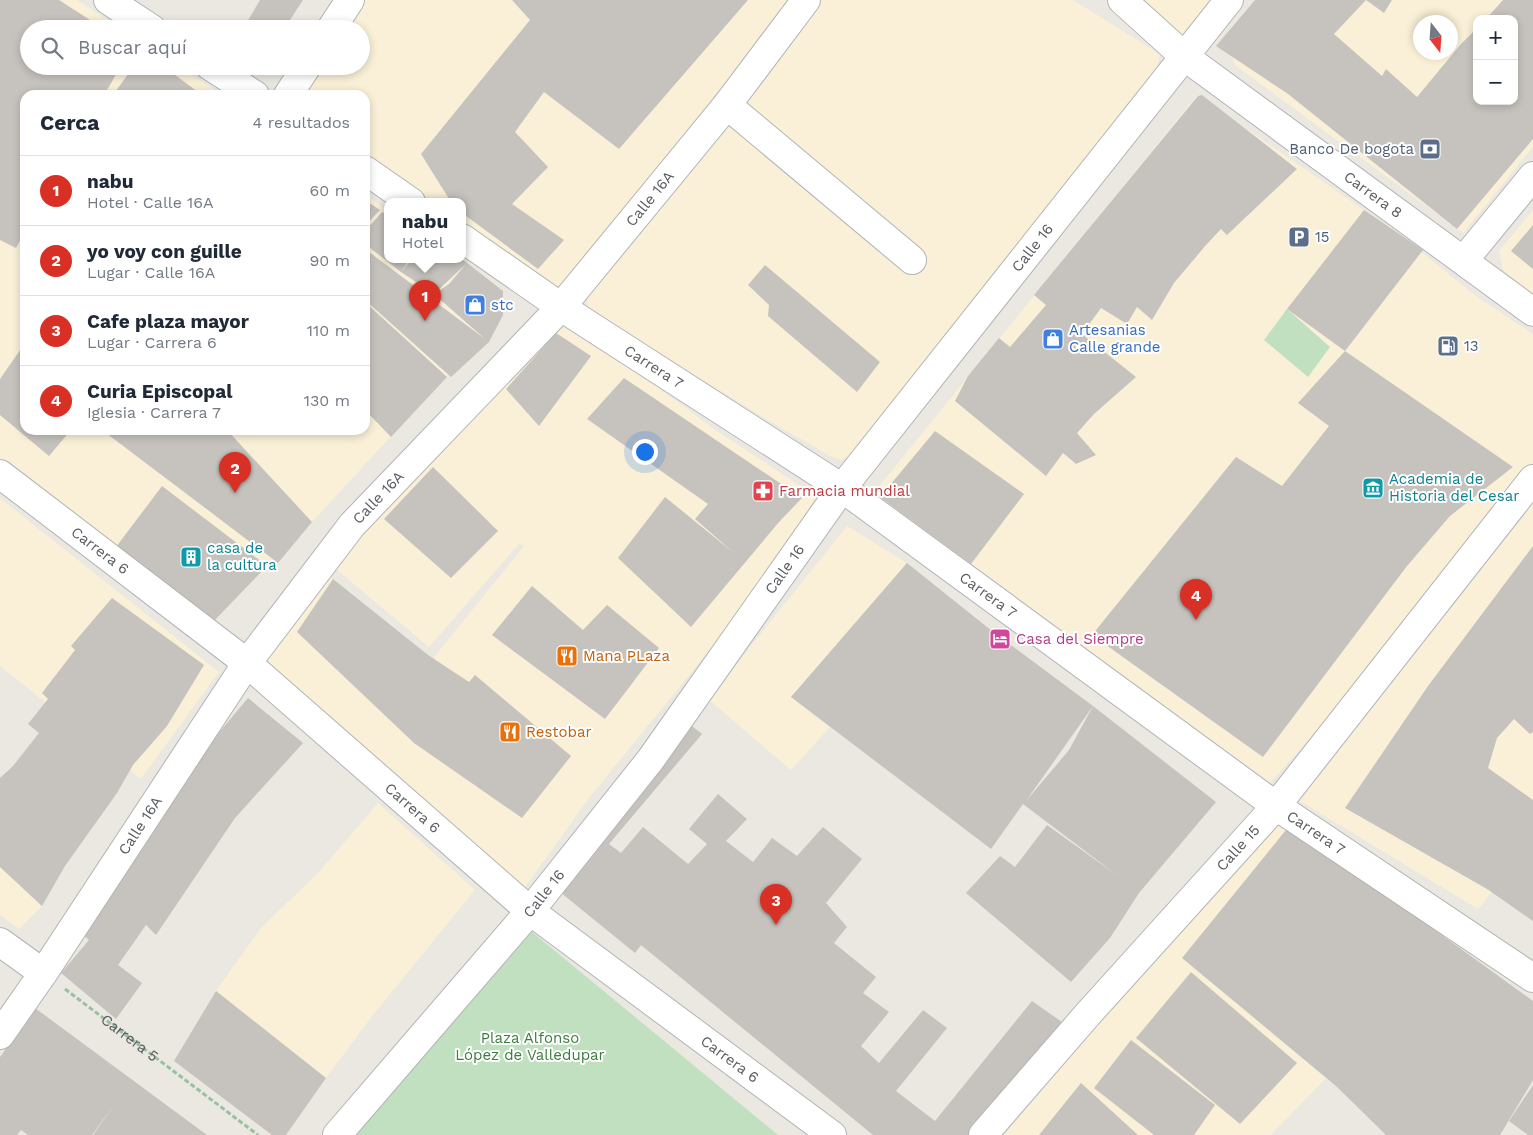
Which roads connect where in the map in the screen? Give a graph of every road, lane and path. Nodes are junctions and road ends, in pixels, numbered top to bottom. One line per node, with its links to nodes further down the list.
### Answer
1 (108, 0): 6 (street)
2 (350, 0): 7 (street)
3 (806, 0): 13 (street, Calle 16A)
4 (1122, 0): 8 (street, Carrera 8)
5 (1229, 0): 8 (street, Calle 16)
6 (138, 20)
7 (337, 20)
8 (1185, 56): 19 (street, Carrera 8); 24 (street, Calle 16)
9 (224, 75): 11 (street)
10 (301, 75): 12 (street)
11 (247, 90)
12 (291, 90)
13 (727, 105): 18 (street); 20 (street, Calle 16A)
14 (370, 173): 16 (street)
15 (1533, 176): 19 (street)
16 (405, 198)
17 (466, 241): 20 (street, Carrera 7)
18 (912, 260)
19 (1464, 260): 21 (street, Carrera 8)
20 (561, 307): 24 (street, Carrera 7); 25 (street, Calle 16A)
21 (1533, 312)
22 (0, 474): 25 (street, Carrera 6)
23 (1533, 479): 26 (street, Calle 15)
24 (842, 488): 26 (street, Carrera 7); 27 (street, Calle 16)
25 (247, 663): 27 (street, Carrera 6); 29 (street, Calle 16A)
26 (1276, 806): 30 (street, Carrera 7); 35 (street, Calle 15)
27 (530, 911): 33 (street, Calle 16); 34 (street, Carrera 6)
28 (0, 942): 29 (street)
29 (43, 973): 31 (street, Calle 16A); 32 (path, Carrera 5)
30 (1533, 978)
31 (0, 1035)
32 (258, 1135)
33 (336, 1135)
34 (832, 1135)
35 (983, 1135)

